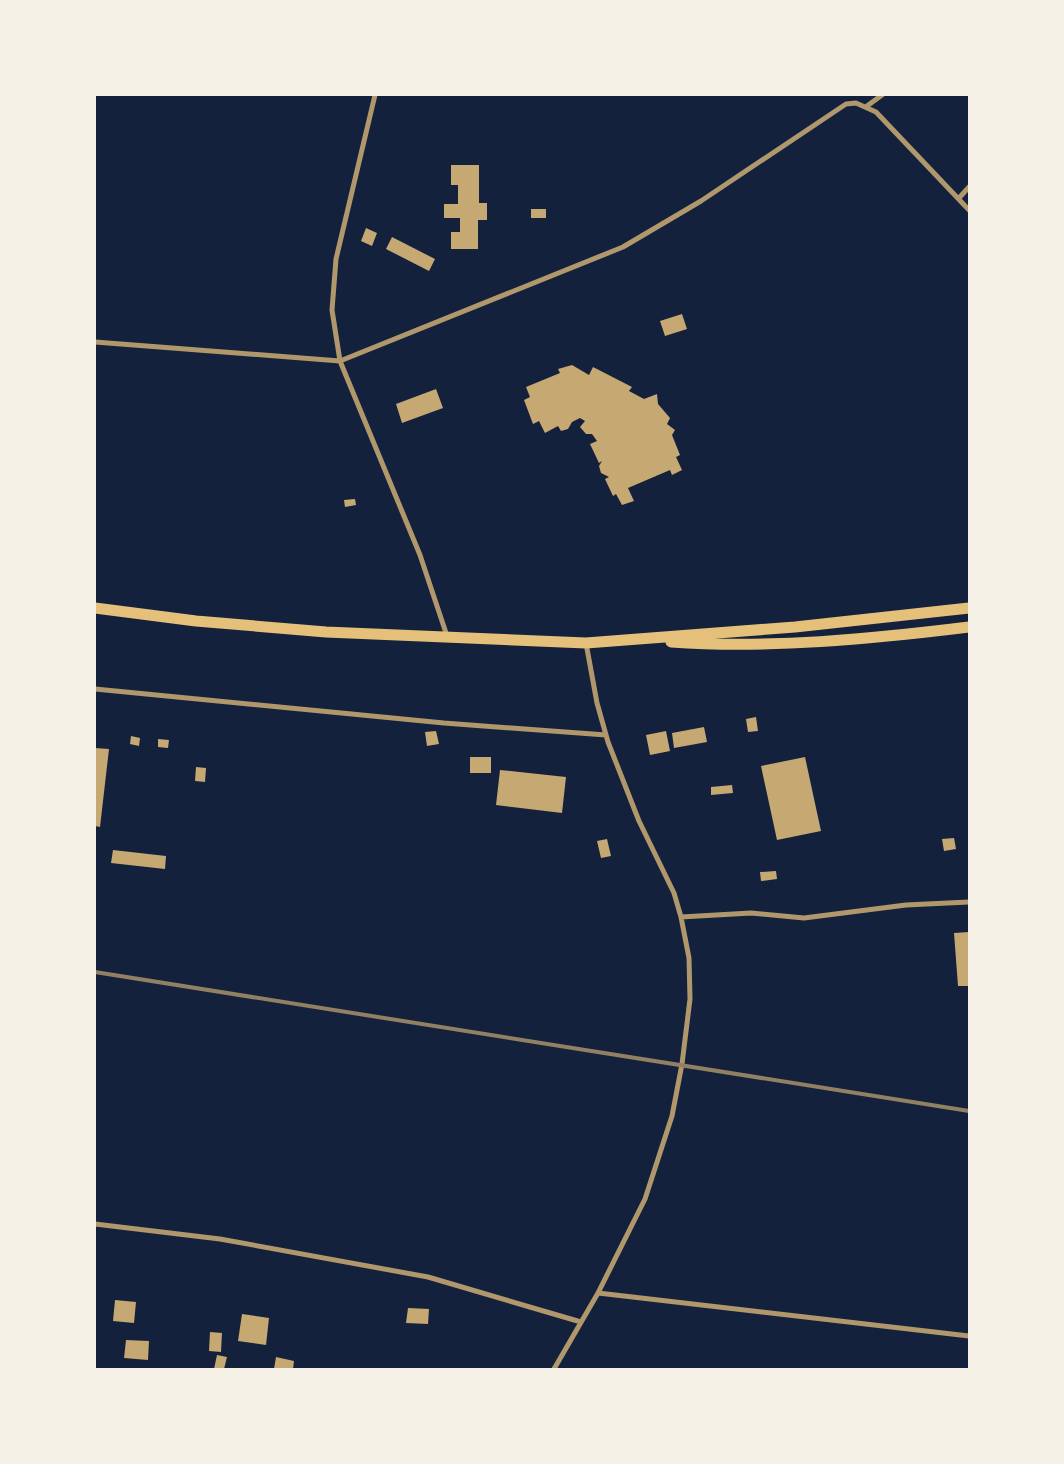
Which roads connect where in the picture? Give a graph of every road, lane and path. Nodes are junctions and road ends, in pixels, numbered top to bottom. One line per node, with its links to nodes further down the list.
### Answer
1 (375, 95): 8 (street)
2 (882, 95): 3 (street)
3 (866, 106): 5 (street); 8 (street)
4 (969, 187): 5 (street)
5 (959, 198): 6 (street)
6 (969, 210)
7 (95, 342): 8 (street)
8 (340, 361): 12 (street)
9 (95, 608): 12 (highway)
10 (969, 608): 13 (highway)
11 (969, 627): 13 (highway)
12 (448, 637): 14 (highway)
13 (640, 640): 14 (highway)
14 (586, 643): 16 (street)
15 (95, 689): 16 (street)
16 (606, 736): 18 (street)
17 (969, 902): 18 (street)
18 (681, 917): 20 (street)
19 (95, 1224): 21 (street)
20 (598, 1293): 21 (street); 22 (street)
21 (581, 1322): 23 (street)
22 (969, 1336)
23 (554, 1369)

